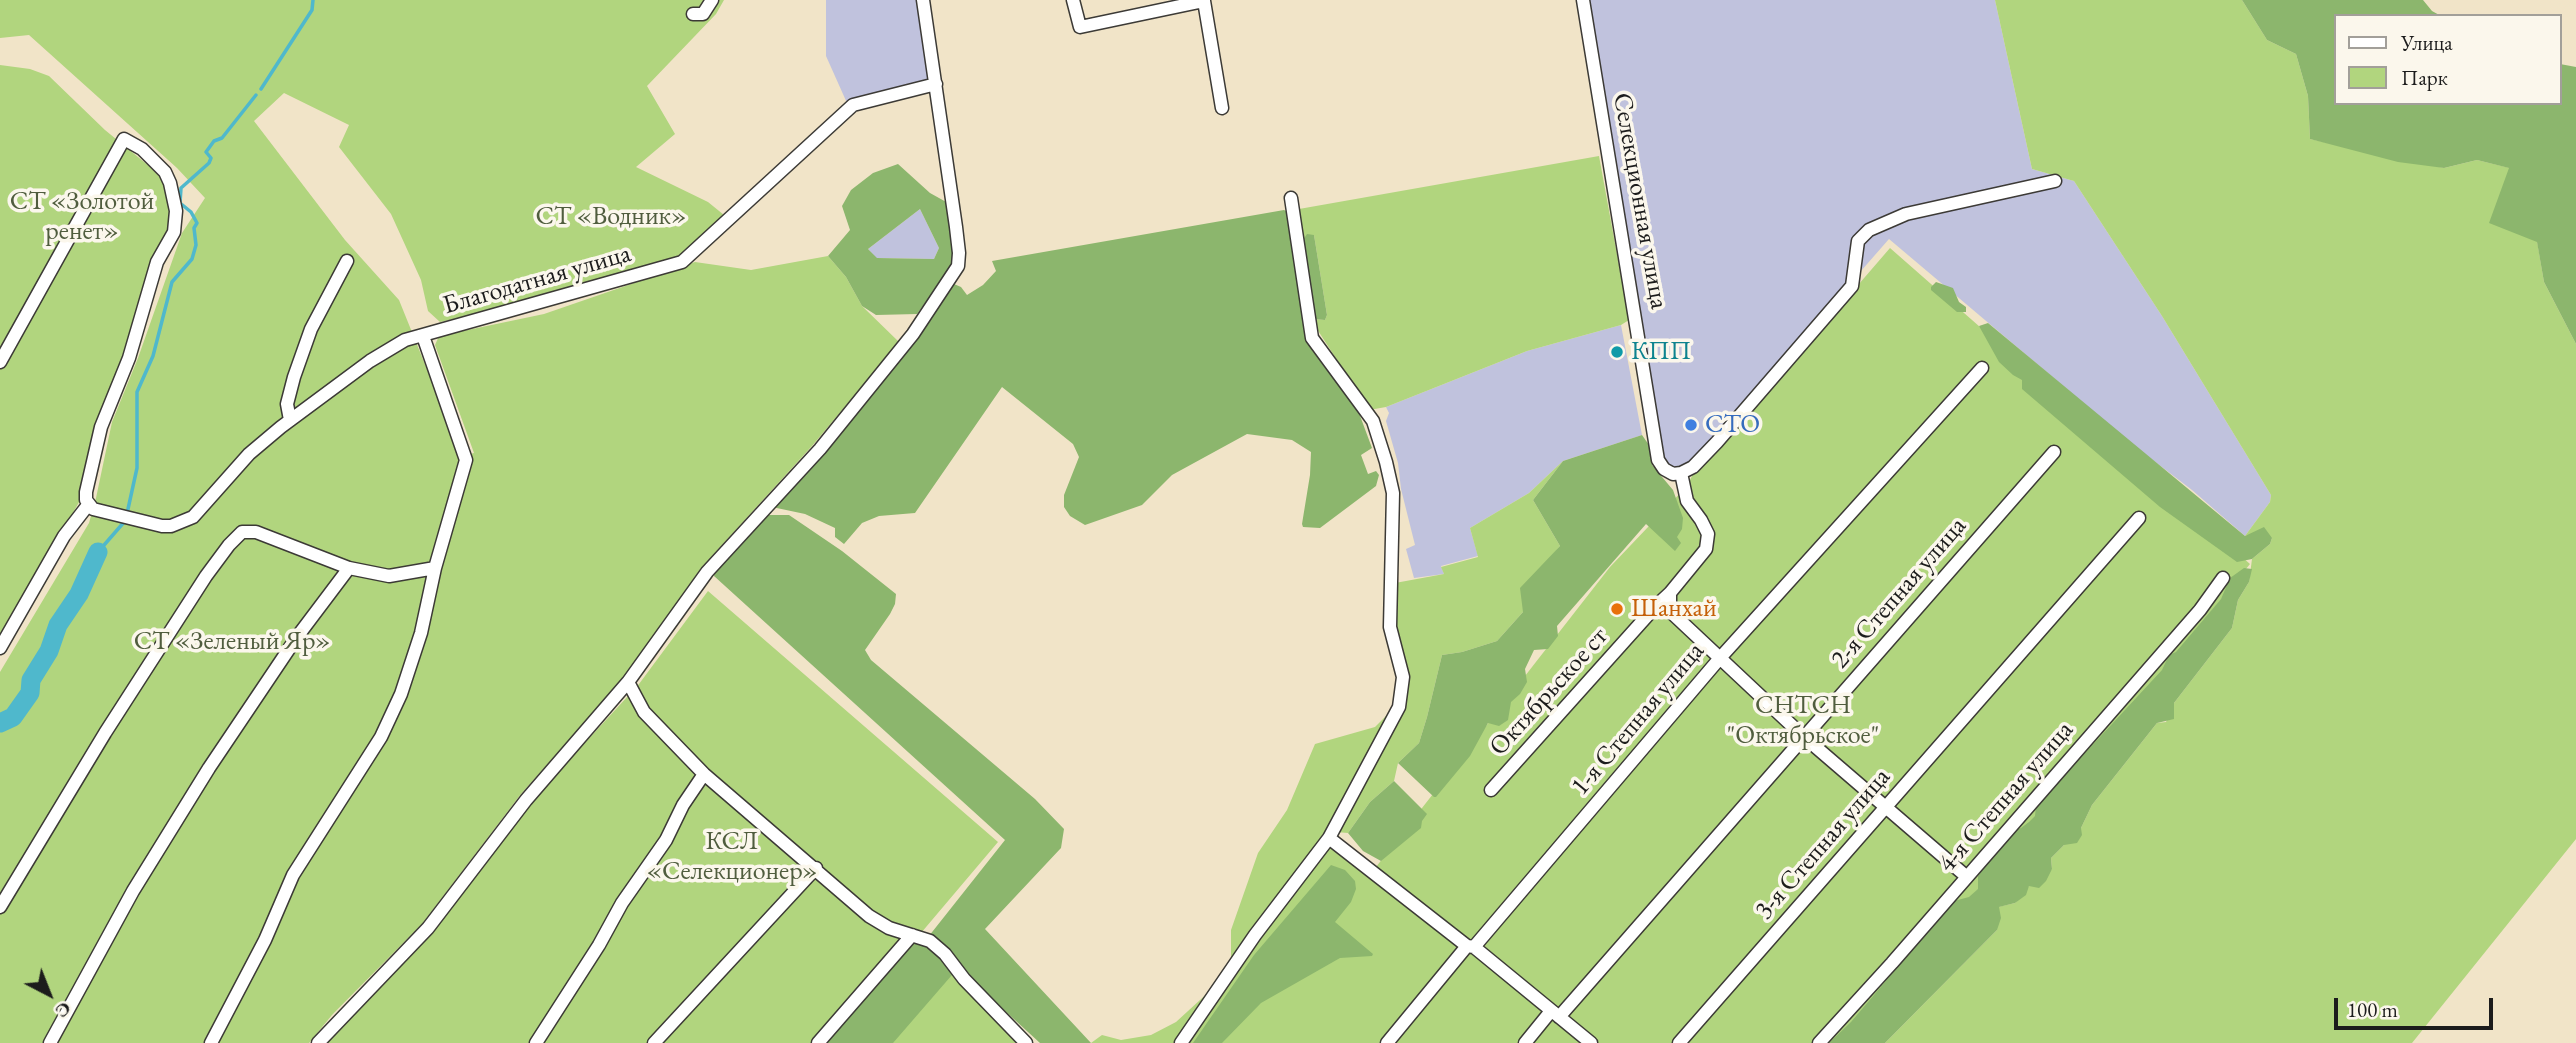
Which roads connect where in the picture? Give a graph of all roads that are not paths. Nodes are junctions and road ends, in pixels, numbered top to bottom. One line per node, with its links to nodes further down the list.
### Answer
1 (712, 0): 5 (street)
2 (923, 0): 6 (street)
3 (1073, 0): 7 (street)
4 (1583, 0): 16 (street, Селекционная улица)
5 (693, 14)
6 (936, 84): 11 (street, Благодатная улица); 25 (street)
7 (1222, 108)
8 (2055, 181): 16 (street)
9 (1291, 198): 30 (street)
10 (347, 261): 14 (street)
11 (424, 336): 14 (street, Благодатная улица); 20 (street)
12 (0, 362): 17 (street)
13 (1982, 368): 24 (street, 1-я Степная улица)
14 (290, 420): 17 (street, Благодатная улица)
15 (2054, 452): 26 (street, 2-я Степная улица)
16 (1681, 473): 22 (street, Октябрьское ст)
17 (88, 505): 23 (street)
18 (2139, 518): 29 (street, 3-я Степная улица)
19 (349, 568): 20 (street); 33 (street); 37 (street)
20 (435, 568): 38 (street)
21 (2223, 578): 32 (street, 4-я Степная улица)
22 (1670, 593): 24 (street); 28 (street, Октябрьское ст)
23 (0, 648)
24 (1720, 658): 26 (street); 35 (street, 1-я Степная улица)
25 (628, 682): 27 (street); 39 (street)
26 (1803, 736): 29 (street); 36 (street, 2-я Степная улица)
27 (704, 774): 31 (street); 40 (street)
28 (1491, 790)
29 (1886, 807): 32 (street); 48 (street, 3-я Степная улица)
30 (1329, 838): 35 (street); 44 (street)
31 (816, 868): 34 (street); 41 (street)
32 (1966, 877): 49 (street, 4-я Степная улица)
33 (0, 907)
34 (912, 935): 42 (street); 43 (street)
35 (1470, 946): 36 (street); 45 (street, 1-я Степная улица)
36 (1555, 1014): 46 (street, 2-я Степная улица); 47 (street)
37 (50, 1043)
38 (211, 1043)
39 (318, 1043)
40 (536, 1043)
41 (654, 1043)
42 (818, 1043)
43 (1026, 1043)
44 (1181, 1043)
45 (1387, 1043)
46 (1525, 1043)
47 (1591, 1043)
48 (1679, 1043)
49 (1819, 1043)

